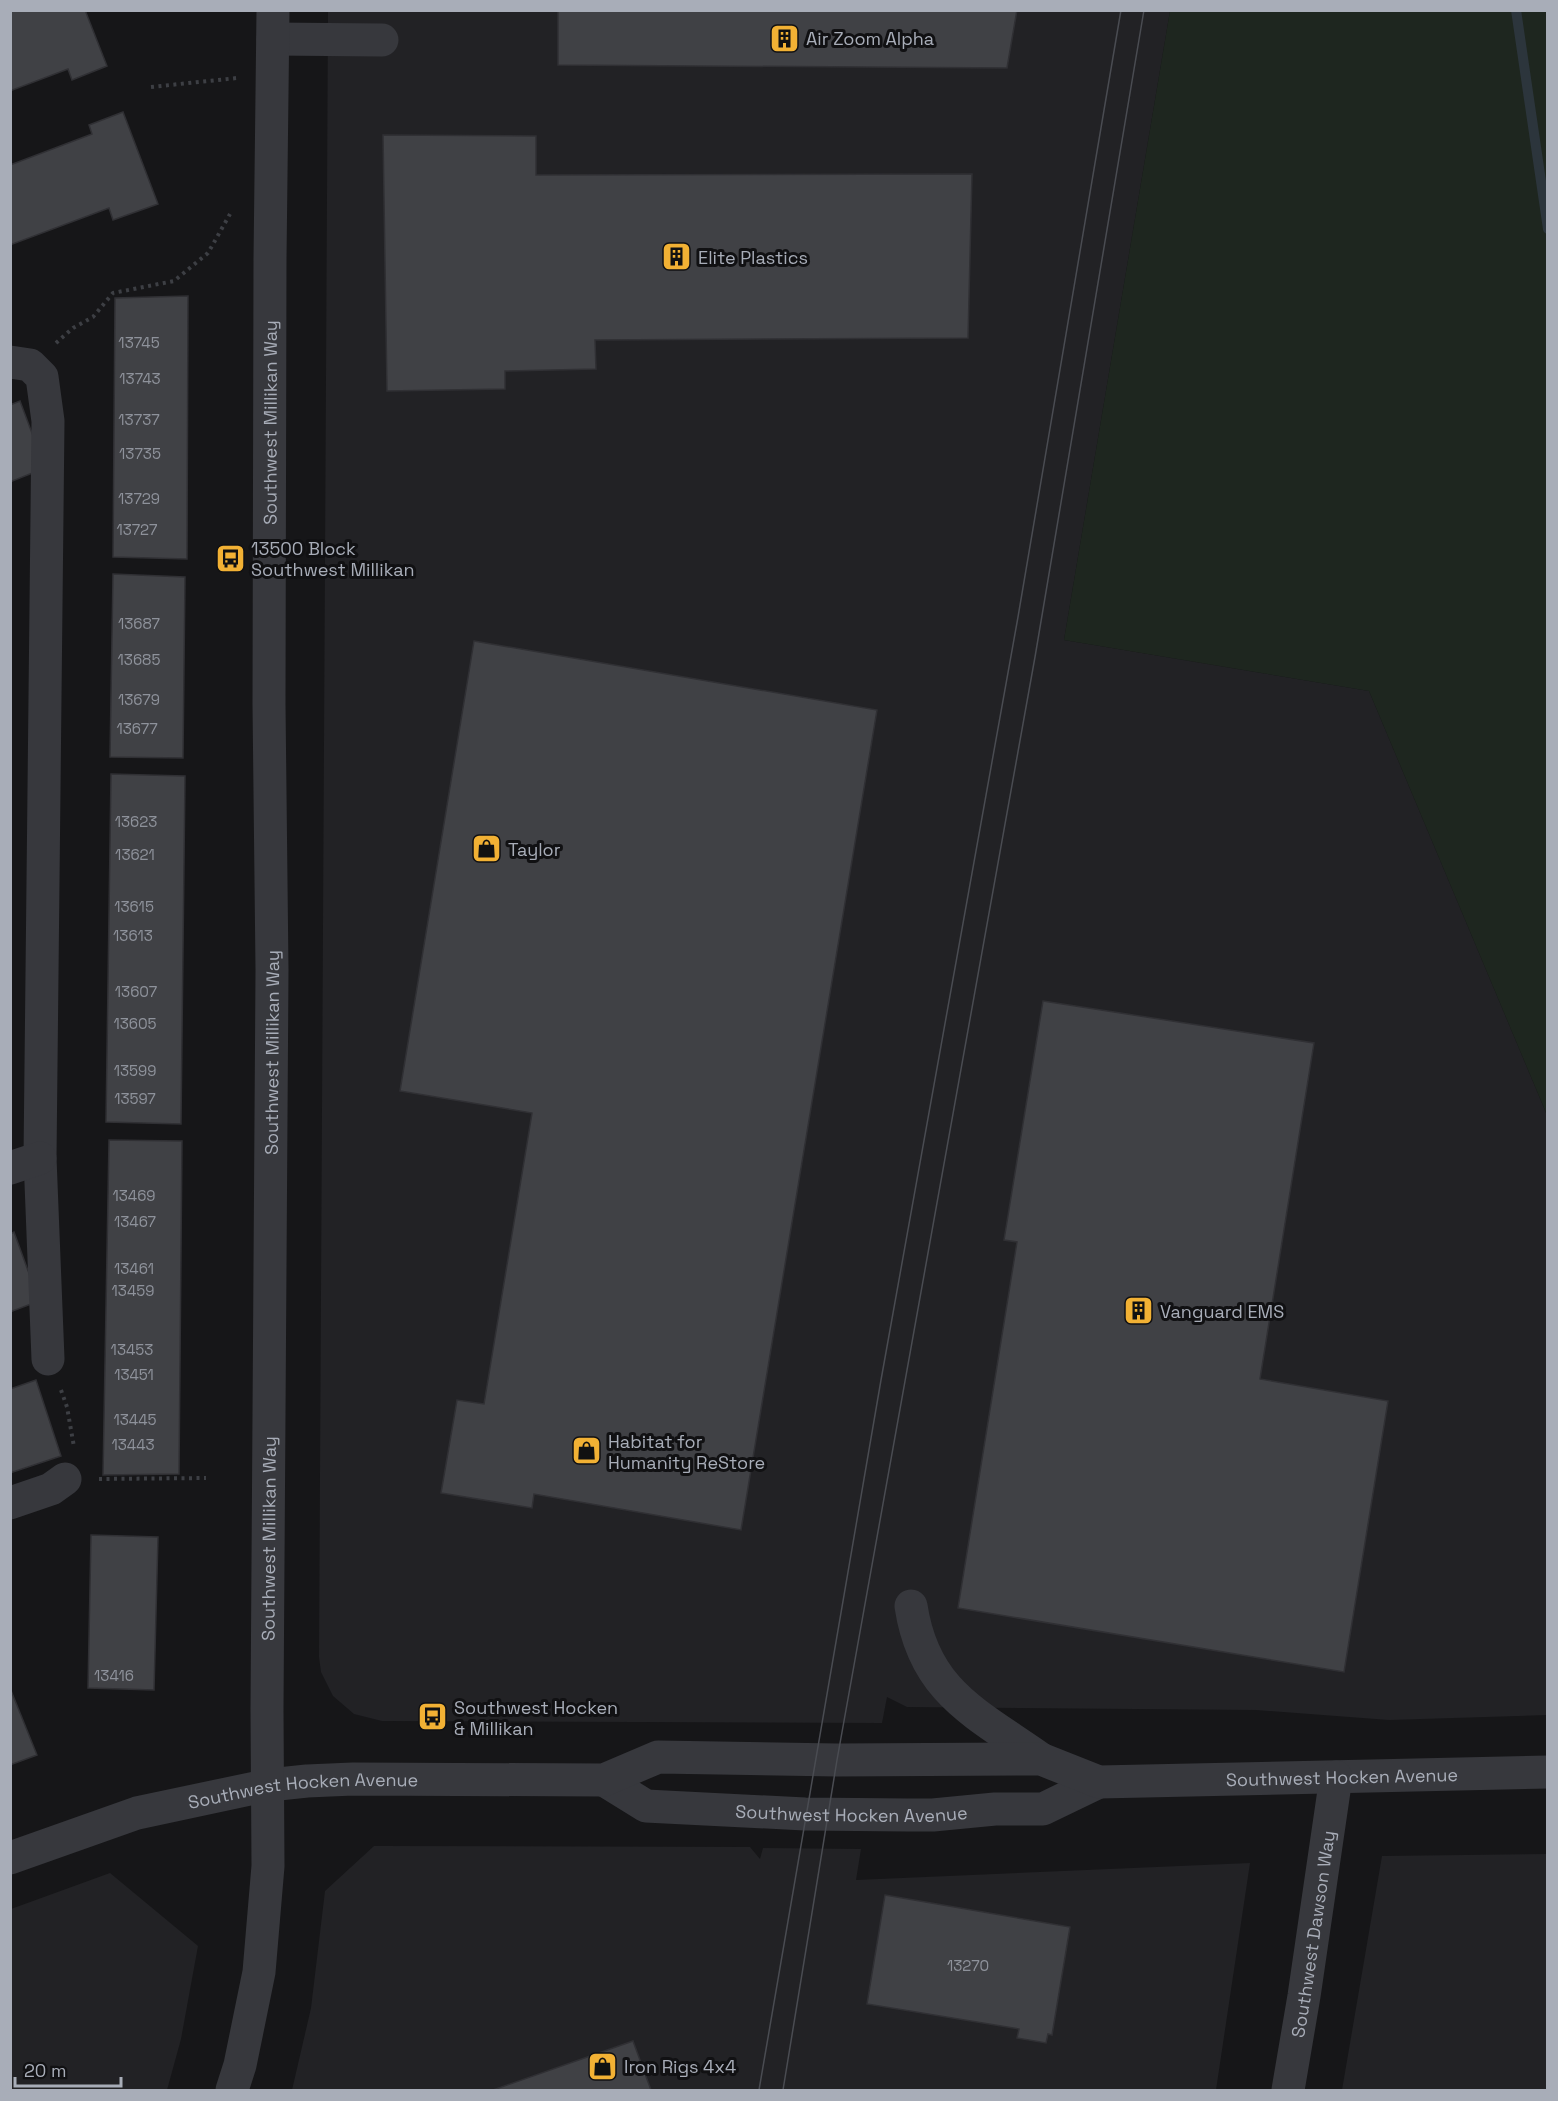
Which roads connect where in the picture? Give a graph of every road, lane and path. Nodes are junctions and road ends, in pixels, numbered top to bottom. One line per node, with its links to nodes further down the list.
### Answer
1 (273, 25): 2 (street); 3 (street, Southwest Millikan Way)
2 (382, 40)
3 (273, 73): 4 (path); 18 (street, Southwest Millikan Way)
4 (151, 87)
5 (230, 214): 6 (path)
6 (20, 364): 7 (street)
7 (25, 1163): 8 (street)
8 (48, 1359): 10 (path)
9 (206, 1478): 10 (path)
10 (65, 1479): 11 (street)
11 (10, 1503)
12 (911, 1606): 13 (street)
13 (1041, 1759): 16 (street, Southwest Hocken Avenue); 17 (street, Southwest Hocken Avenue)
14 (1548, 1772): 15 (street, Southwest Hocken Avenue)
15 (1336, 1778): 17 (street, Southwest Hocken Avenue); 21 (street, Southwest Dawson Way)
16 (604, 1780): 17 (street, Southwest Hocken Avenue); 18 (street, Southwest Hocken Avenue)
17 (1099, 1782)
18 (269, 1785): 19 (street, Southwest Hocken Avenue); 20 (street, Southwest Millikan Way)
19 (10, 1858)
20 (232, 2091)
21 (1288, 2091)

